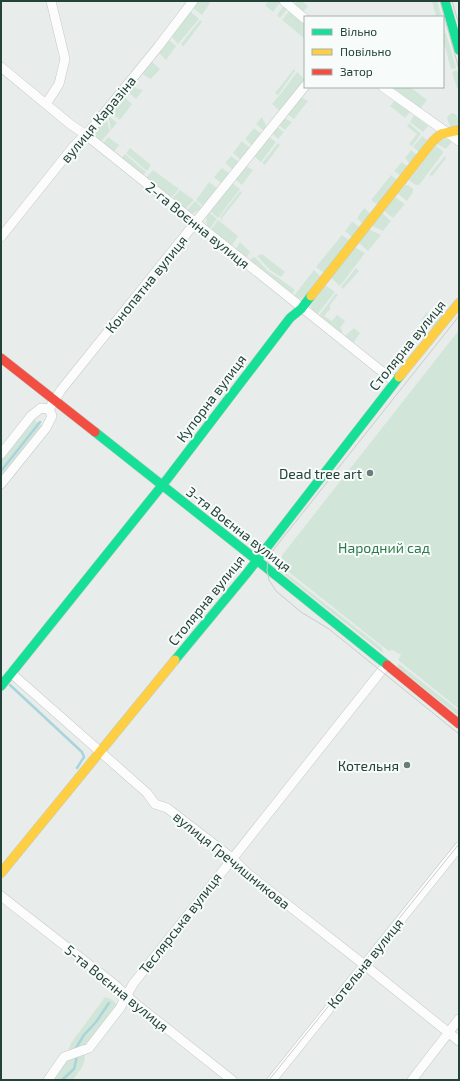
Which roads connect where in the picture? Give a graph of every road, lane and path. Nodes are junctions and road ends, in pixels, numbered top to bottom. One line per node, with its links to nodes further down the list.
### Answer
1 (51, 1): 10 (street)
2 (193, 1): 13 (street, вулиця Каразіна)
3 (284, 1): 5 (street)
4 (445, 1): 6 (street)
5 (304, 18)
6 (459, 50)
7 (1, 67): 10 (street, 2-га Воєнна вулиця)
8 (304, 87): 15 (street, Конопатна вулиця)
9 (384, 88): 12 (street)
10 (46, 104): 13 (street, 2-га Воєнна вулиця)
11 (459, 130): 12 (street, Купорна вулиця)
12 (448, 133): 14 (street); 18 (street, Купорна вулиця)
13 (86, 135): 15 (street, 2-га Воєнна вулиця); 16 (street, вулиця Каразіна)
14 (459, 141)
15 (195, 223): 18 (street, 2-га Воєнна вулиця); 21 (street, Конопатна вулиця)
16 (1, 237)
17 (459, 303): 20 (street, Столярна вулиця)
18 (301, 309): 20 (street, 2-га Воєнна вулиця); 25 (street, Купорна вулиця)
19 (1, 358): 21 (street, 3-тя Воєнна вулиця)
20 (395, 382): 26 (street, Столярна вулиця)
21 (55, 401): 22 (street, Конопатна вулиця); 25 (street, 3-тя Воєнна вулиця)
22 (49, 409): 23 (street); 24 (street, Конопатна вулиця)
23 (1, 454)
24 (1, 484)
25 (162, 486): 26 (street, 3-тя Воєнна вулиця); 28 (street, Купорна вулиця)
26 (256, 561): 27 (street, 3-тя Воєнна вулиця); 31 (street, Столярна вулиця)
27 (386, 665): 30 (street, 3-тя Воєнна вулиця); 33 (street, Теслярська вулиця)
28 (11, 673): 29 (street, Купорна вулиця); 31 (street, вулиця Гречишникова)
29 (1, 686)
30 (459, 724)
31 (100, 751): 33 (street, вулиця Гречишникова); 34 (street, Столярна вулиця)
32 (459, 846): 36 (street, Котельна вулиця)
33 (232, 858): 36 (street, вулиця Гречишникова); 37 (street, Теслярська вулиця)
34 (1, 873)
35 (1, 896): 37 (street, 5-та Воєнна вулиця)
36 (364, 964): 39 (street, вулиця Гречишникова); 43 (street, Котельна вулиця)
37 (126, 995): 41 (street, Теслярська вулиця); 42 (street, 5-та Воєнна вулиця)
38 (459, 1019): 39 (street)
39 (450, 1032): 40 (street, вулиця Гречишникова); 44 (street)
40 (459, 1041)
41 (48, 1080)
42 (232, 1080)
43 (272, 1080)
44 (412, 1080)

